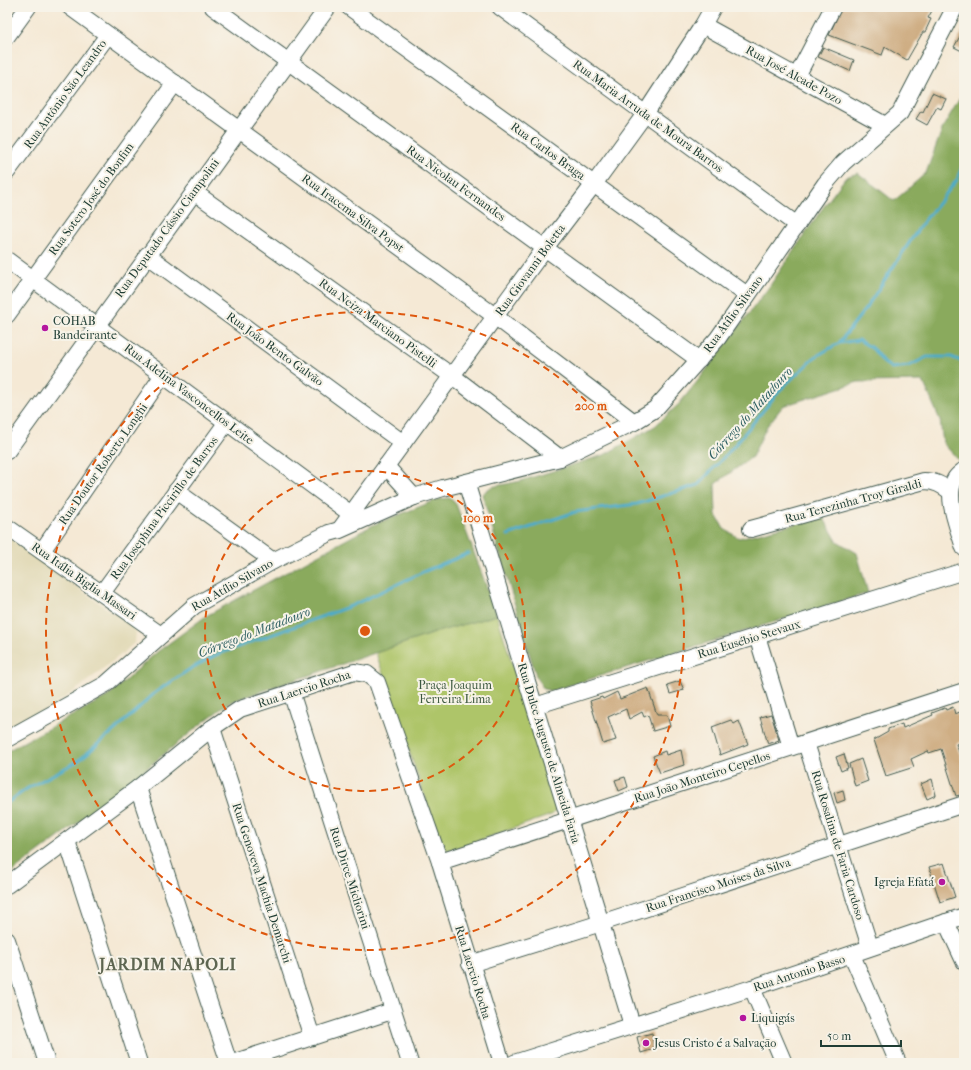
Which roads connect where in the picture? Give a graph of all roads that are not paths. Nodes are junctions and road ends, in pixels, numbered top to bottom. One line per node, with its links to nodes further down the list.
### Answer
1 (28, 7): 12 (street)
2 (70, 7): 11 (street, Rua Iracema Silva Popst)
3 (213, 7): 13 (street, Rua Nicolau Fernandes)
4 (328, 7): 13 (street, Rua Deputado Cássio Ciampolini)
5 (349, 7): 20 (street, Rua Carlos Braga)
6 (713, 7): 10 (street, Rua Giovanni Boletta)
7 (832, 7): 14 (street)
8 (955, 7): 17 (street, Rua Atílio Silvano)
9 (510, 10): 16 (street, Rua Maria Arruda de Moura Barros)
10 (703, 25): 14 (street, Rua José Alcade Pozo); 16 (street, Rua Giovanni Boletta)
11 (108, 35): 15 (street, Rua Iracema Silva Popst); 19 (street, Rua Antônio São Leandro)
12 (7, 36)
13 (288, 62): 18 (street, Rua Deputado Cássio Ciampolini); 23 (street, Rua Nicolau Fernandes)
14 (797, 76): 17 (street, Rua José Alcade Pozo)
15 (175, 83): 18 (street, Rua Iracema Silva Popst); 26 (street, Rua Sotero José do Bonfim)
16 (645, 114): 20 (street, Rua Giovanni Boletta); 22 (street, Rua Maria Arruda de Moura Barros)
17 (885, 125): 22 (street, Rua Atílio Silvano)
18 (239, 130): 21 (street, Rua Deputado Cássio Ciampolini); 29 (street, Rua Iracema Silva Popst)
19 (7, 172)
20 (594, 184): 23 (street, Rua Giovanni Boletta); 27 (street, Rua Carlos Braga)
21 (194, 192): 24 (street, Rua Deputado Cássio Ciampolini); 33 (street, Rua Neiza Marciano Pistelli)
22 (797, 225): 27 (street, Rua Atílio Silvano)
23 (545, 248): 29 (street, Rua Giovanni Boletta); 31 (street, Rua Nicolau Fernandes)
24 (147, 256): 30 (street, Rua Deputado Cássio Ciampolini); 36 (street, Rua João Bento Galvão)
25 (7, 260): 26 (street, Rua Adelina Vasconcellos Leite)
26 (33, 279): 28 (street, Rua Sotero José do Bonfim); 30 (street, Rua Adelina Vasconcellos Leite)
27 (747, 296): 31 (street, Rua Atílio Silvano)
28 (7, 315)
29 (496, 317): 33 (street, Rua Giovanni Boletta); 35 (street, Rua Iracema Silva Popst)
30 (96, 326): 32 (street, Rua Adelina Vasconcellos Leite); 37 (street, Rua Deputado Cássio Ciampolini)
31 (699, 360): 35 (street, Rua Atílio Silvano)
32 (163, 376): 34 (street, Rua Adelina Vasconcellos Leite); 50 (street, Rua Doutor Roberto Longhi)
33 (452, 376): 36 (street, Rua Giovanni Boletta); 38 (street, Rua Neiza Marciano Pistelli)
34 (227, 422): 42 (street, Rua Josephina Piccirillo de Barros); 45 (street, Rua Adelina Vasconcellos Leite)
35 (634, 422): 38 (street, Rua Atílio Silvano)
36 (403, 443): 39 (street, Rua Giovanni Boletta)
37 (7, 451)
38 (560, 458): 41 (street, Rua Atílio Silvano)
39 (386, 466): 44 (street); 45 (street, Rua Giovanni Boletta)
40 (964, 470): 43 (street)
41 (466, 482): 44 (street, Rua Atílio Silvano); 58 (street, Rua Dulce Augusto de Almeida Faria)
42 (176, 491): 51 (street); 53 (street, Rua Josephina Piccirillo de Barros)
43 (951, 492): 47 (street, Rua Terezinha Troy Giraldi); 49 (street)
44 (414, 496): 48 (street, Rua Atílio Silvano)
45 (351, 514): 48 (street, Rua Giovanni Boletta)
46 (7, 527): 50 (street, Rua Itália Biglia Massari)
47 (751, 529)
48 (340, 530): 51 (street, Rua Atílio Silvano)
49 (964, 548)
50 (42, 552): 53 (street, Rua Itália Biglia Massari)
51 (273, 561): 54 (street, Rua Atílio Silvano)
52 (964, 571): 55 (street, Rua Eusébio Stevaux)
53 (102, 593): 54 (street, Rua Itália Biglia Massari)
54 (161, 635): 60 (street, Rua Atílio Silvano)
55 (757, 636): 58 (street, Rua Eusébio Stevaux); 61 (street, Rua Rosalina de Faria Cardoso)
56 (964, 691): 61 (street, Rua João Monteiro Cepellos)
57 (292, 692): 59 (street, Rua Laercio Rocha); 67 (street, Rua Laercio Rocha); 79 (street, Rua Dirce Micliorini)
58 (535, 706): 64 (street, Rua Dulce Augusto de Almeida Faria)
59 (212, 728): 62 (street, Rua Laercio Rocha); 81 (street, Rua Genoveva Machia Demarchi)
60 (7, 739)
61 (799, 745): 64 (street, Rua João Monteiro Cepellos); 66 (street, Rua Rosalina de Faria Cardoso)
62 (138, 788): 65 (street, Rua Laercio Rocha); 84 (street)
63 (964, 804): 66 (street, Rua Francisco Moises da Silva)
64 (570, 820): 67 (street, Rua João Monteiro Cepellos); 71 (street, Rua Dulce Augusto de Almeida Faria)
65 (67, 841): 68 (street, Rua Laercio Rocha); 83 (street)
66 (838, 845): 71 (street, Rua Francisco Moises da Silva); 73 (street, Rua Rosalina de Faria Cardoso)
67 (440, 862): 77 (street, Rua Laercio Rocha)
68 (7, 885)
69 (964, 916): 70 (street, Rua Antonio Basso)
70 (946, 922): 73 (street, Rua Antonio Basso); 75 (street)
71 (601, 923): 77 (street, Rua Francisco Moises da Silva); 80 (street, Rua Dulce Augusto de Almeida Faria)
72 (7, 941): 76 (street)
73 (870, 947): 74 (street, Rua Antonio Basso)
74 (852, 955): 78 (street, Rua Antonio Basso); 89 (street)
75 (964, 961)
76 (11, 962): 82 (street)
77 (470, 964): 86 (street, Rua Laercio Rocha)
78 (752, 988): 80 (street, Rua Antonio Basso); 88 (street)
79 (392, 1011): 81 (street); 85 (street, Rua Dirce Micliorini)
80 (632, 1025): 87 (street, Rua Antonio Basso)
81 (312, 1037): 84 (street)
82 (47, 1063)
83 (139, 1063)
84 (231, 1063)
85 (410, 1063)
86 (502, 1063)
87 (514, 1063)
88 (784, 1063)
89 (898, 1063)

